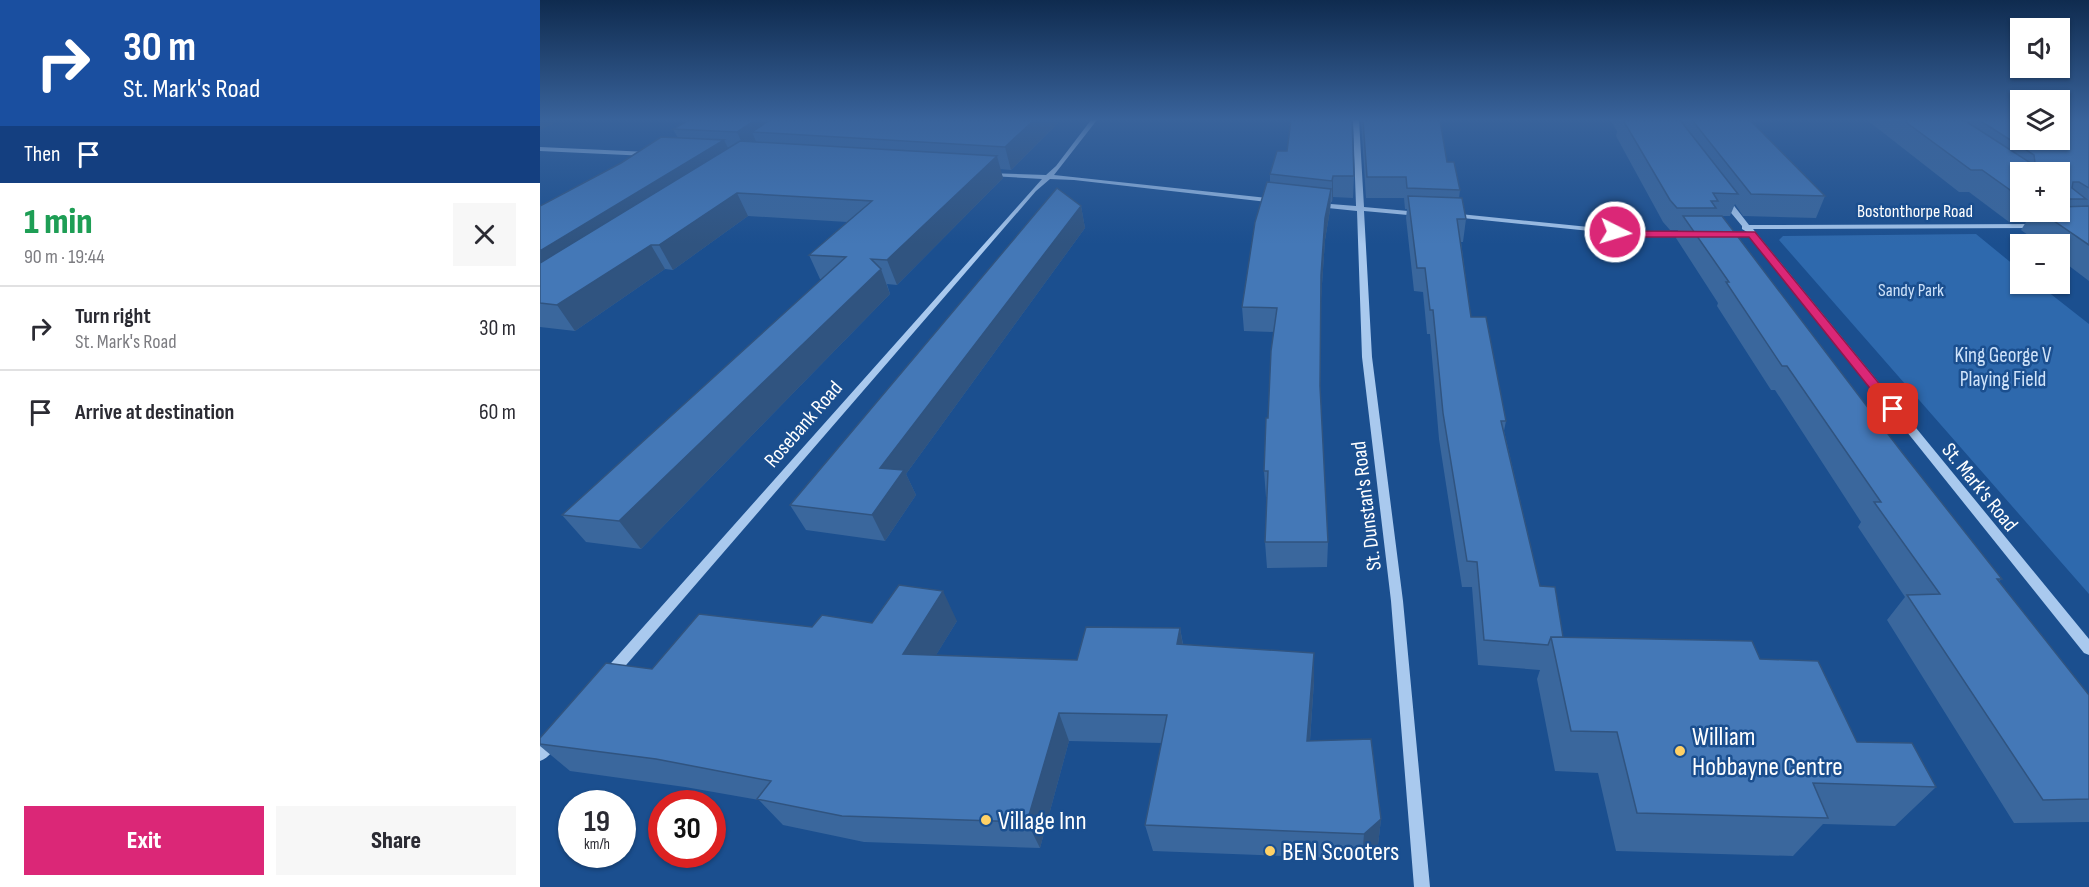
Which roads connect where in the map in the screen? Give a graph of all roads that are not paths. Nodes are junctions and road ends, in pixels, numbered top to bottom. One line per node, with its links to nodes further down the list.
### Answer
1 (1062, 161): 4 (street, Rosebank Road)
2 (1358, 161): 8 (street, St. Dunstan's Road)
3 (986, 174): 4 (street)
4 (1047, 177): 6 (street); 16 (street, Rosebank Road)
5 (1715, 187): 12 (street, St. Mark's Road)
6 (1282, 201)
7 (1306, 204): 8 (street)
8 (1361, 210): 9 (street); 19 (street, St. Dunstan's Road)
9 (1425, 214)
10 (1449, 215): 13 (street)
11 (2047, 226): 12 (street, Bostonthorpe Road)
12 (1748, 230): 14 (street, Bostonthorpe Road); 15 (street, St. Mark's Road)
13 (1705, 234)
14 (1716, 234)
15 (2089, 649)
16 (603, 683)
17 (564, 728): 18 (street)
18 (540, 754)
19 (1422, 887)

